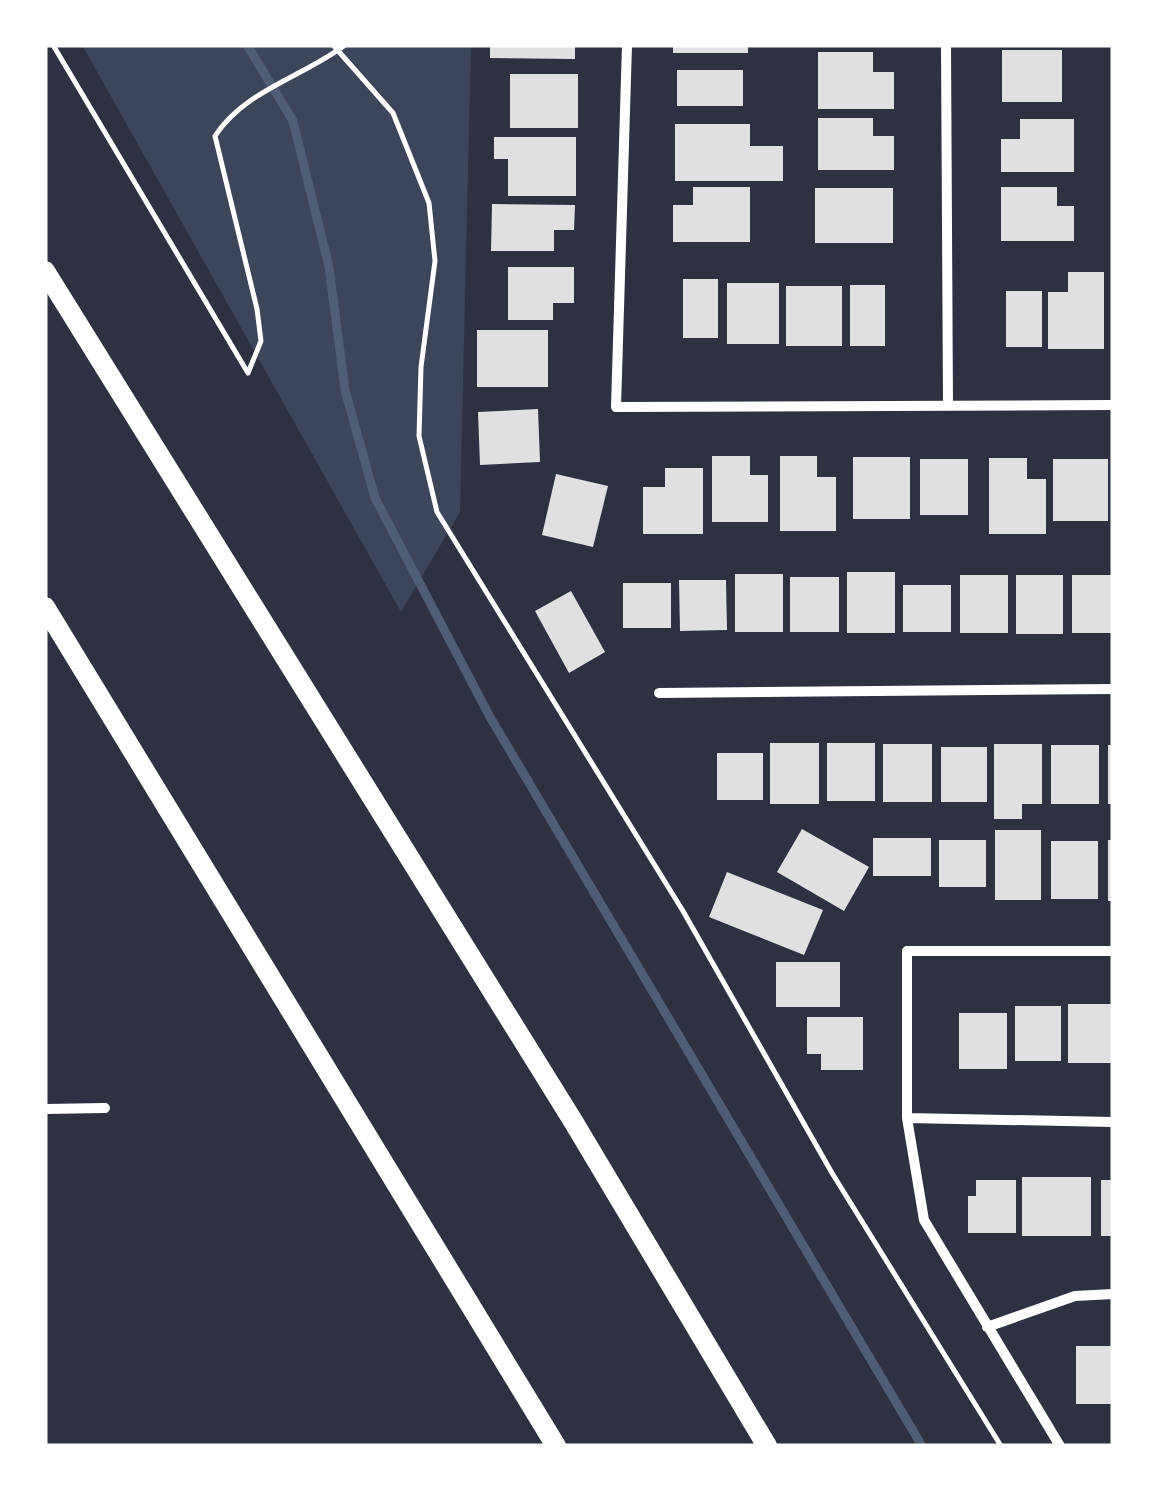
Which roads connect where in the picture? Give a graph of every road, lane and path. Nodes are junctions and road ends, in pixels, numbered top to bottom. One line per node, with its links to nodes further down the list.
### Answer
1 (53, 45): 5 (path)
2 (346, 45): 5 (path)
3 (627, 45): 8 (street)
4 (946, 45): 8 (street)
5 (335, 48): 21 (path)
6 (45, 271): 20 (highway)
7 (1113, 405): 8 (street)
8 (948, 406)
9 (45, 606): 19 (highway)
10 (1113, 689): 11 (street)
11 (659, 693)
12 (1113, 951): 15 (street)
13 (105, 1108): 14 (street)
14 (45, 1110)
15 (906, 1118): 16 (street); 18 (street)
16 (1113, 1122)
17 (1113, 1294): 18 (street)
18 (988, 1327): 22 (street)
19 (556, 1446)
20 (768, 1446)
21 (1001, 1446)
22 (1060, 1446)

